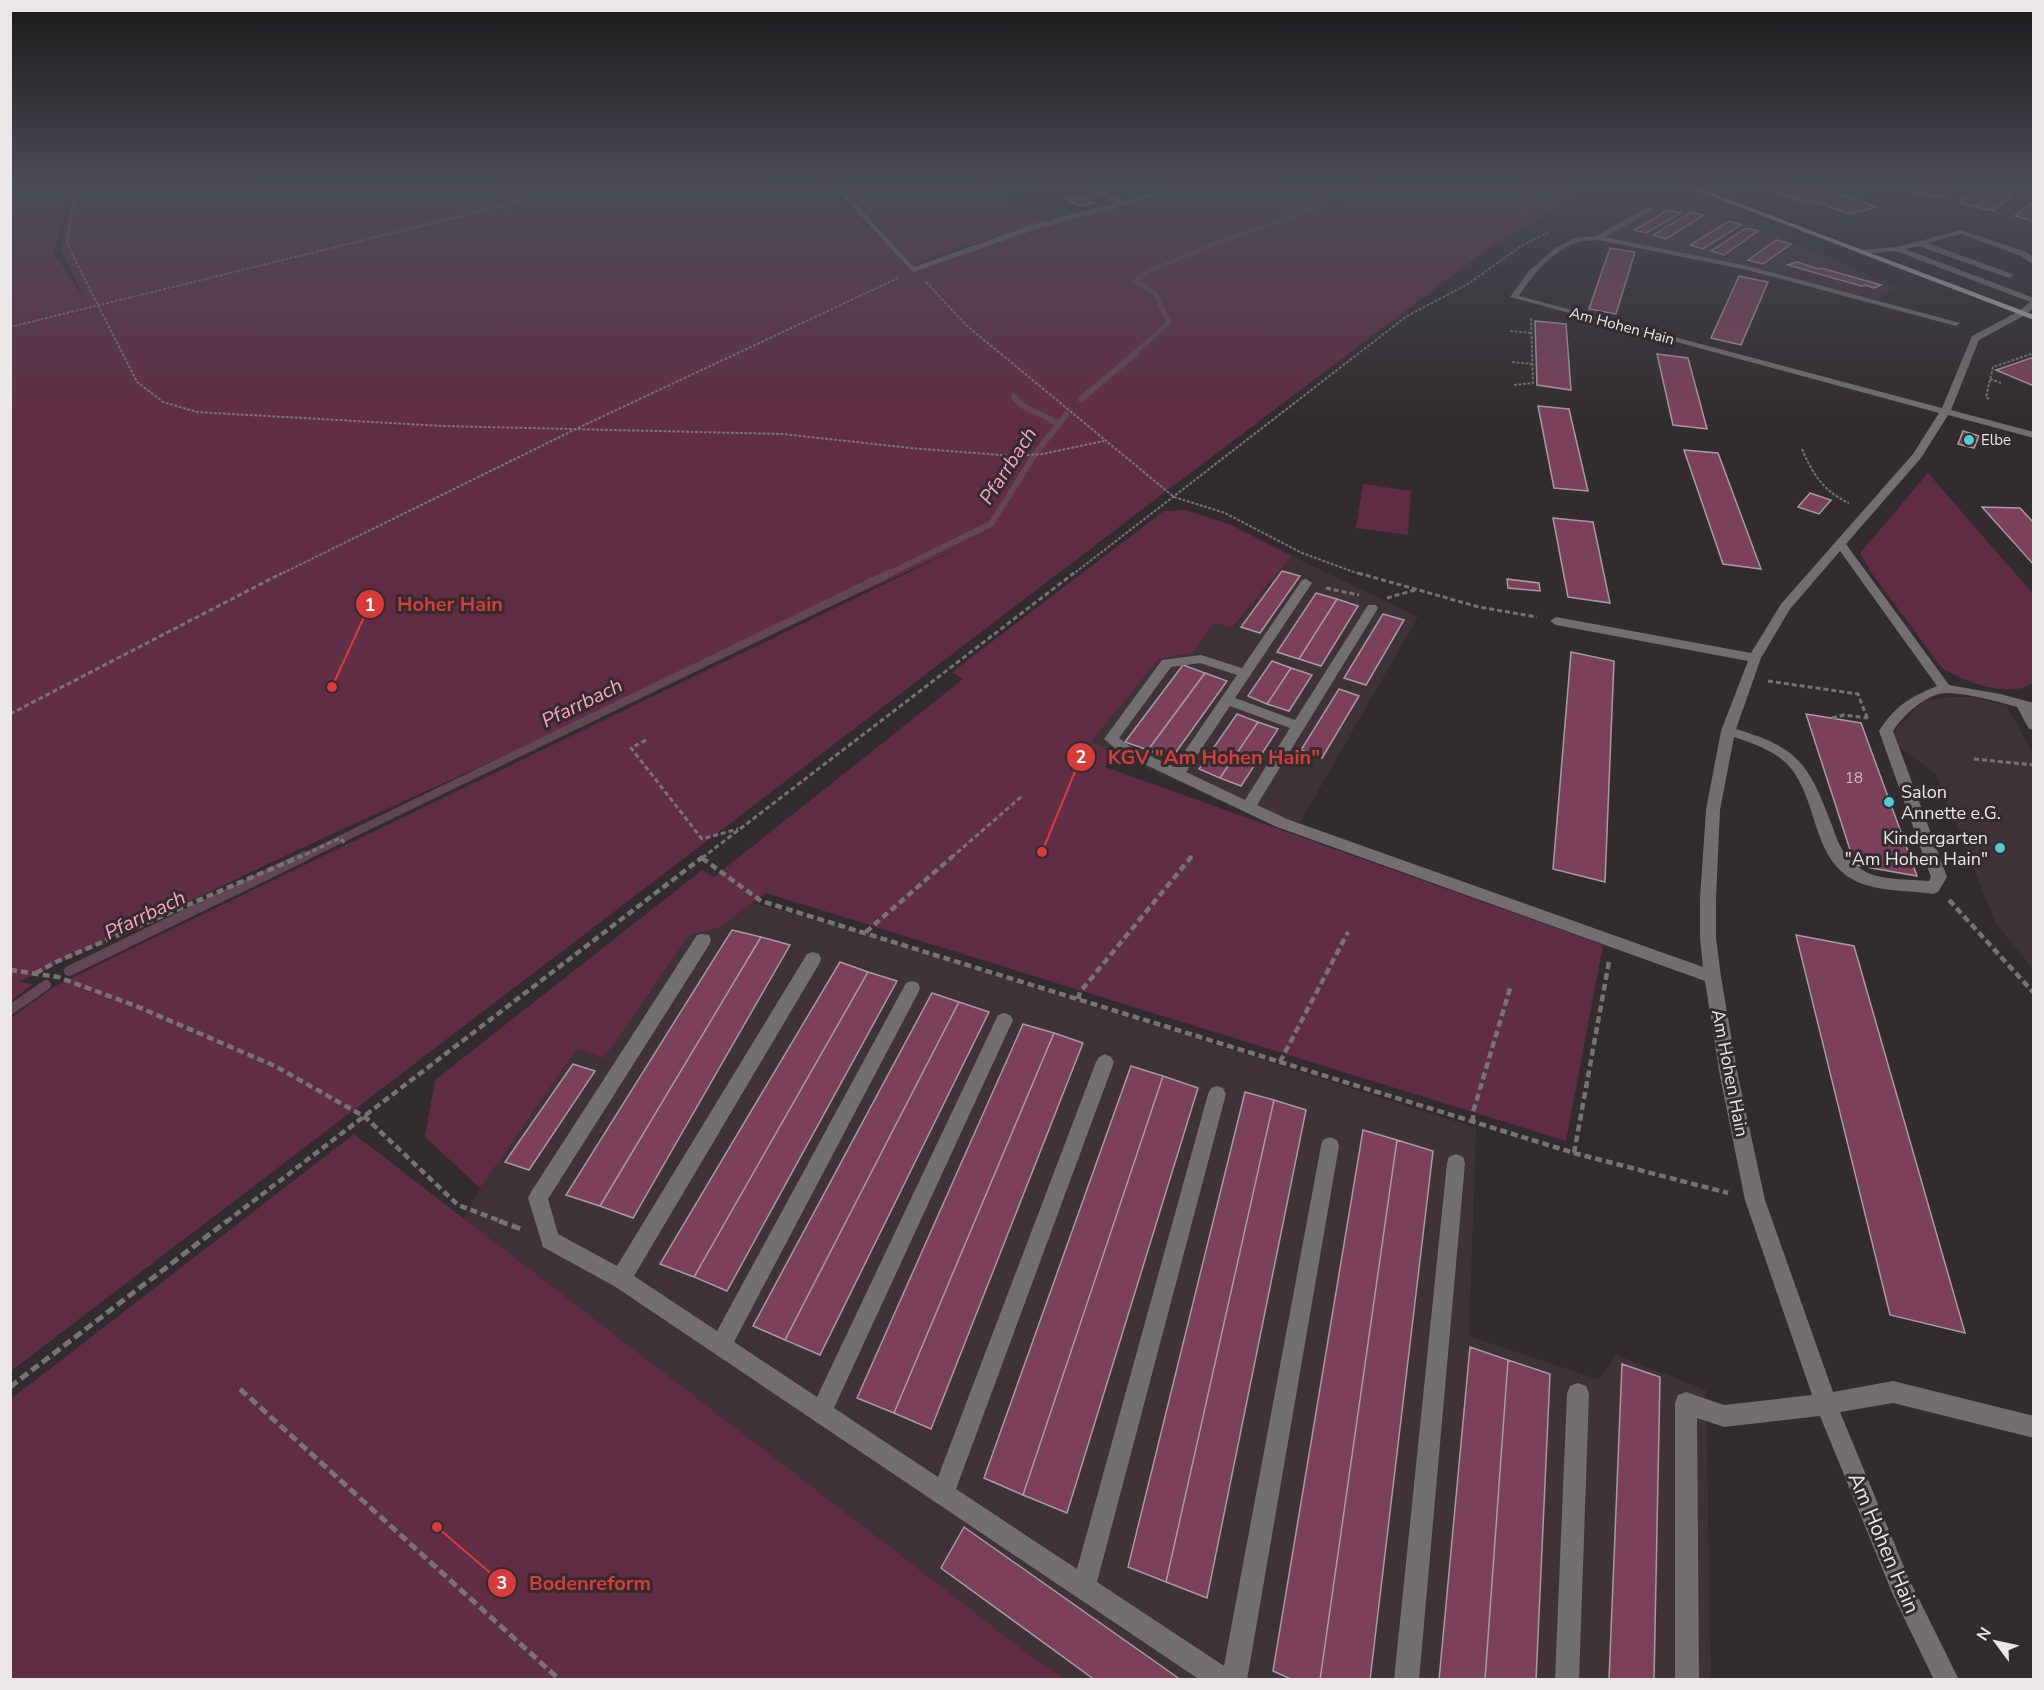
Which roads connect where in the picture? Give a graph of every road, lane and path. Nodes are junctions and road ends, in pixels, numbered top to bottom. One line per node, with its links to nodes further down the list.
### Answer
1 (77, 262): 17 (path)
2 (278, 262): 17 (path)
3 (906, 262): 13 (street)
4 (936, 262): 13 (street)
5 (1499, 262): 37 (path)
6 (1545, 262): 32 (street, Am Hohen Hain)
7 (1718, 262): 21 (street, Am Hohen Hain)
8 (1887, 262): 18 (main road)
9 (1931, 262): 15 (street)
10 (1950, 262): 14 (street)
11 (1999, 262): 12 (street)
12 (2025, 268): 14 (street)
13 (913, 270): 33 (path); 35 (path)
14 (1998, 280): 15 (street)
15 (1987, 283): 16 (street)
16 (2034, 302): 18 (street, Am Hohen Hain)
17 (100, 306): 22 (path); 33 (path)
18 (2022, 314): 19 (main road); 32 (street, Am Hohen Hain)
19 (2034, 318)
20 (1530, 322): 24 (path)
21 (1956, 323)
22 (10, 327)
23 (1510, 331): 24 (path)
24 (1531, 333): 27 (path)
25 (2034, 352): 28 (path)
26 (1512, 362): 27 (path)
27 (1533, 364): 30 (path)
28 (1990, 379): 29 (path); 31 (path)
29 (2001, 383)
30 (1514, 385)
31 (1989, 399)
32 (1945, 412): 34 (street, Am Hohen Hain); 38 (street, Am Hohen Hain)
33 (578, 428): 35 (path); 50 (path)
34 (2034, 435)
35 (1104, 441): 37 (path)
36 (1802, 449): 38 (path)
37 (1174, 497): 42 (path); 63 (path)
38 (1869, 510): 39 (street, Am Hohen Hain)
39 (1840, 543): 43 (street, Am Hohen Hain); 46 (street)
40 (1306, 583): 44 (street)
41 (1372, 608): 53 (street)
42 (1556, 621): 43 (street)
43 (1755, 658): 45 (street, Am Hohen Hain)
44 (1245, 673): 48 (street); 60 (street)
45 (1746, 678): 52 (path); 55 (street, Am Hohen Hain)
46 (1945, 688): 49 (street); 56 (street)
47 (2034, 694): 49 (street)
48 (1227, 700): 53 (street); 60 (street)
49 (2027, 706): 54 (street)
50 (10, 714)
51 (1832, 718): 52 (path)
52 (1868, 718): 56 (path)
53 (1299, 726): 62 (street)
54 (2034, 726)
55 (1728, 731): 67 (street); 75 (street, Am Hohen Hain)
56 (1886, 731): 67 (street)
57 (646, 740): 63 (path)
58 (1974, 759): 59 (path)
59 (2034, 765)
60 (1177, 774): 62 (street)
61 (1022, 796): 69 (path)
62 (1248, 807): 71 (street)
63 (740, 829): 66 (path)
64 (347, 845): 74 (path)
65 (1192, 856): 79 (path)
66 (702, 858): 69 (path); 84 (path)
67 (1939, 877): 78 (path)
68 (1348, 932): 82 (path)
69 (865, 933): 79 (path)
70 (703, 940): 90 (street)
71 (1612, 943): 75 (street); 87 (path)
72 (813, 959): 91 (street)
73 (10, 970): 74 (path)
74 (35, 973): 84 (path)
75 (1713, 977): 89 (street, Am Hohen Hain)
76 (1511, 985): 85 (path)
77 (912, 988): 92 (street)
78 (2034, 993)
79 (1078, 999): 82 (path)
80 (1004, 1020): 97 (street)
81 (1105, 1062): 99 (street)
82 (1280, 1062): 85 (path)
83 (1217, 1094): 100 (street)
84 (365, 1117): 90 (path); 93 (path)
85 (1473, 1122): 87 (path)
86 (1330, 1146): 103 (street)
87 (1574, 1153): 89 (path)
88 (1456, 1163): 104 (street)
89 (1755, 1200): 96 (street, Am Hohen Hain)
90 (550, 1240): 91 (street)
91 (621, 1280): 92 (street)
92 (720, 1346): 97 (street)
93 (10, 1387)
94 (240, 1389): 101 (path)
95 (1578, 1394): 105 (street)
96 (1826, 1404): 98 (street); 106 (street); 107 (street, Am Hohen Hain)
97 (821, 1413): 99 (street)
98 (2034, 1427)
99 (943, 1493): 100 (street)
100 (1084, 1587): 102 (street)
101 (560, 1680)
102 (1223, 1680)
103 (1234, 1680)
104 (1406, 1680)
105 (1567, 1680)
106 (1687, 1680)
107 (1947, 1680)

